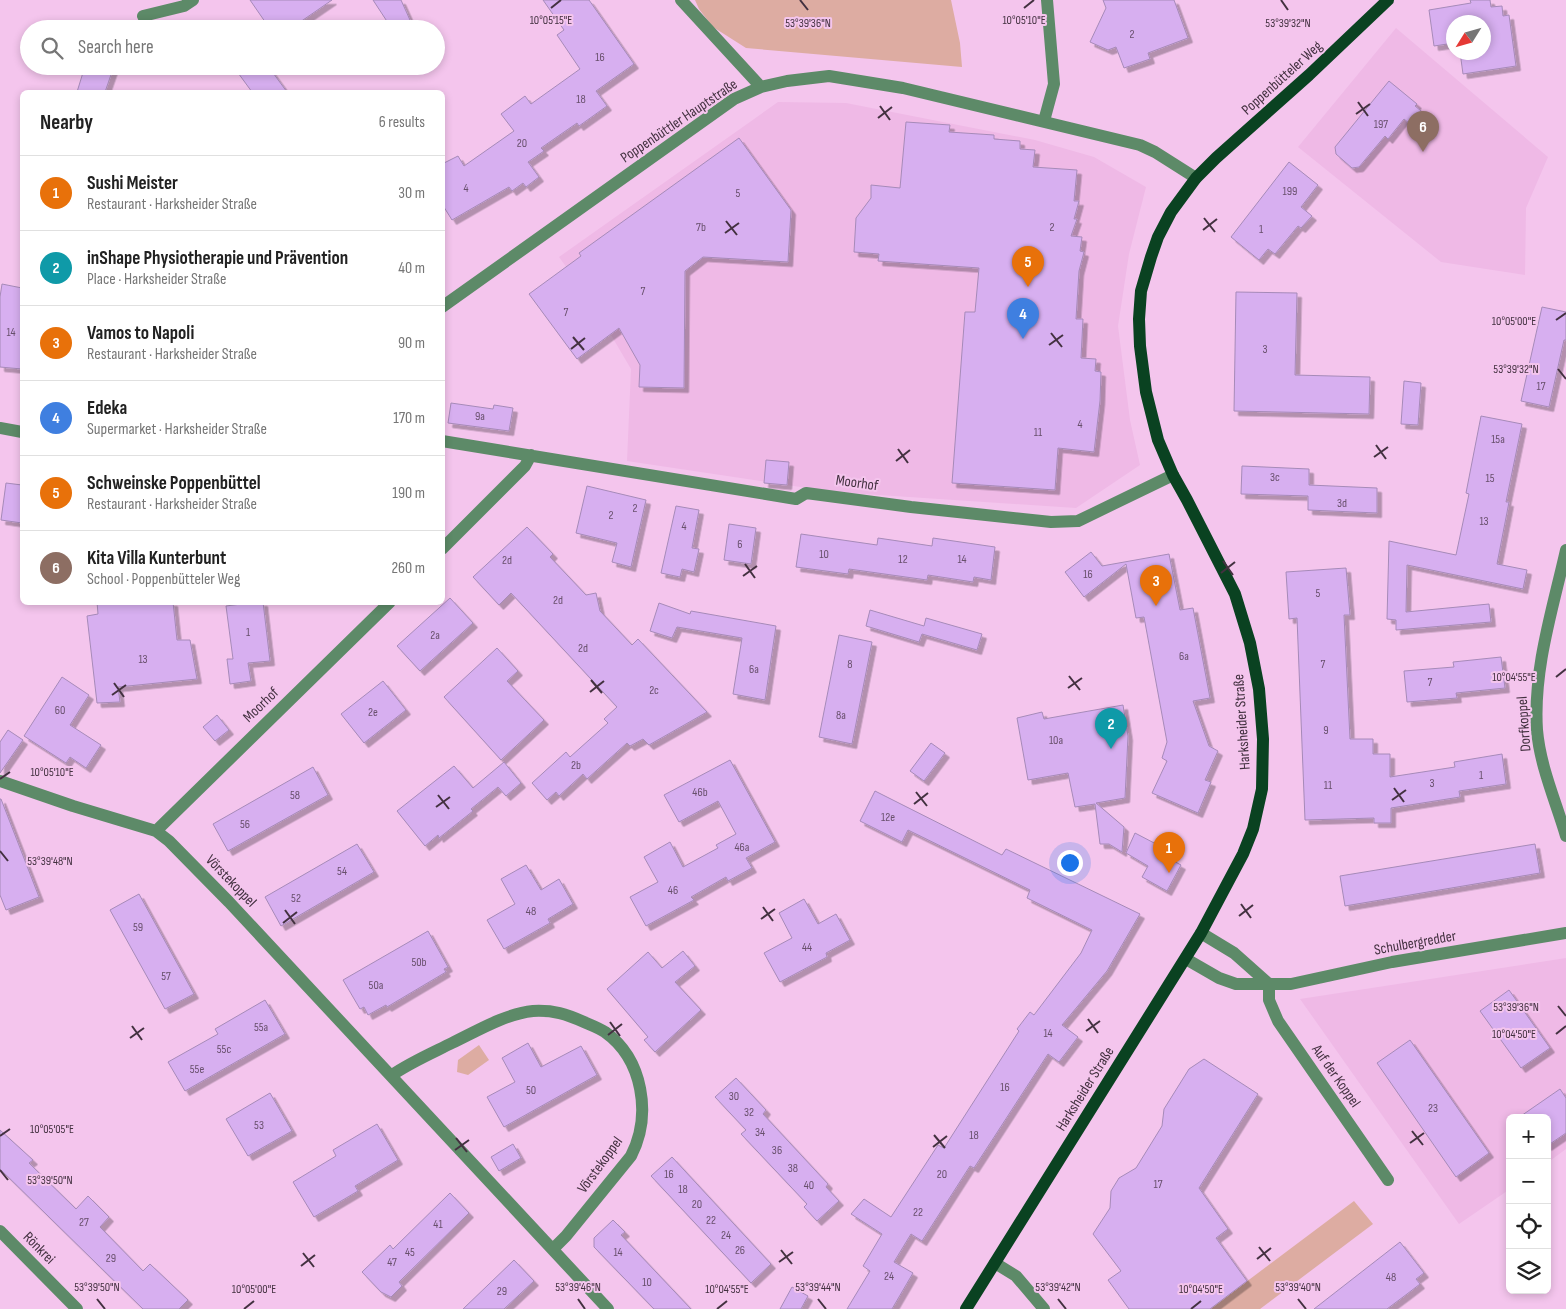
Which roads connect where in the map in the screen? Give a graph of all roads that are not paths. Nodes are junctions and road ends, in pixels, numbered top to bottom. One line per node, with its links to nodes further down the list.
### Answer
1 (193, 0): 5 (street)
2 (682, 0): 6 (street)
3 (1047, 0): 7 (street)
4 (1388, 0): 8 (main road, Poppenbütteler Weg)
5 (143, 16)
6 (761, 87): 7 (street, Poppenbüttler Hauptstraße); 9 (street, Poppenbüttler Hauptstraße)
7 (1044, 121): 8 (street, Poppenbüttler Hauptstraße)
8 (1196, 178): 14 (main road, Harksheider Straße)
9 (445, 305)
10 (0, 428): 11 (street)
11 (20, 432)
12 (445, 441): 13 (street, Moorhof)
13 (531, 455): 14 (street, Moorhof); 15 (street)
14 (1173, 475): 21 (main road, Harksheider Straße)
15 (445, 545)
16 (1566, 550): 20 (street, Dorfkoppel)
17 (387, 605): 19 (street, Moorhof)
18 (0, 781): 19 (street, Vörstekoppel)
19 (156, 831): 25 (street, Vörstekoppel)
20 (1566, 836)
21 (1201, 933): 23 (main road, Harksheider Straße); 24 (street)
22 (1566, 933): 24 (street, Schulbergredder)
23 (1186, 958): 24 (street, Schulbergredder); 29 (main road, Harksheider Straße)
24 (1270, 984): 26 (street, Auf der Koppel)
25 (392, 1075): 28 (street, Vörstekoppel); 28 (street, Vörstekoppel)
26 (1388, 1180)
27 (0, 1231): 30 (street, Rönkrei)
28 (553, 1249): 31 (street, Vörstekoppel)
29 (995, 1262): 32 (main road, Harksheider Straße); 33 (street)
30 (77, 1309)
31 (608, 1309)
32 (966, 1309)
33 (1044, 1309)

